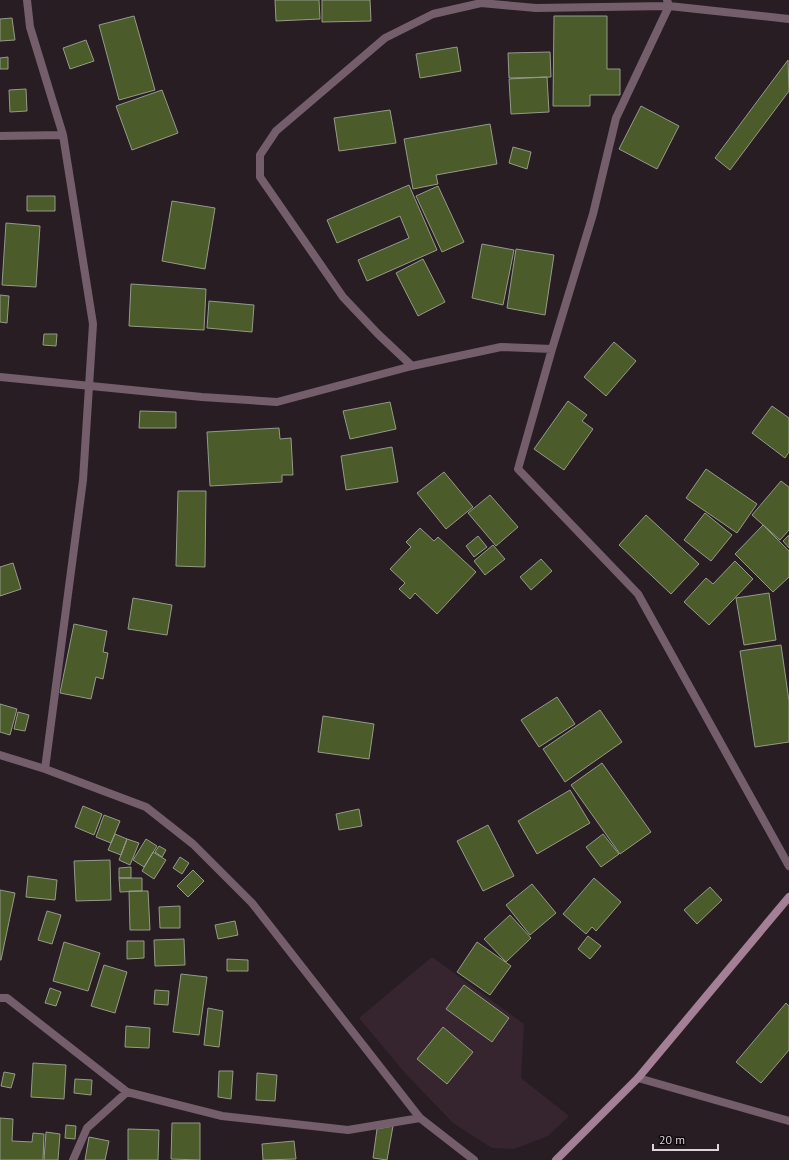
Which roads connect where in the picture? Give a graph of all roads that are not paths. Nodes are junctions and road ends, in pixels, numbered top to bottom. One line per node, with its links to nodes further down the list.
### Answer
1 (27, 0): 4 (street)
2 (668, 3): 3 (street); 6 (street); 7 (street)
3 (789, 19)
4 (63, 135): 5 (street); 9 (street)
5 (0, 136)
6 (552, 349): 7 (street); 12 (street)
7 (412, 366): 9 (street)
8 (0, 377): 9 (street)
9 (89, 385): 11 (street)
10 (0, 755): 11 (street)
11 (45, 769): 17 (street)
12 (789, 866)
13 (789, 897): 15 (street)
14 (0, 998): 16 (street)
15 (638, 1078): 18 (street); 21 (street)
16 (127, 1092): 17 (street); 19 (street)
17 (420, 1118): 20 (street)
18 (789, 1121)
19 (73, 1160)
20 (474, 1160)
21 (556, 1160)

